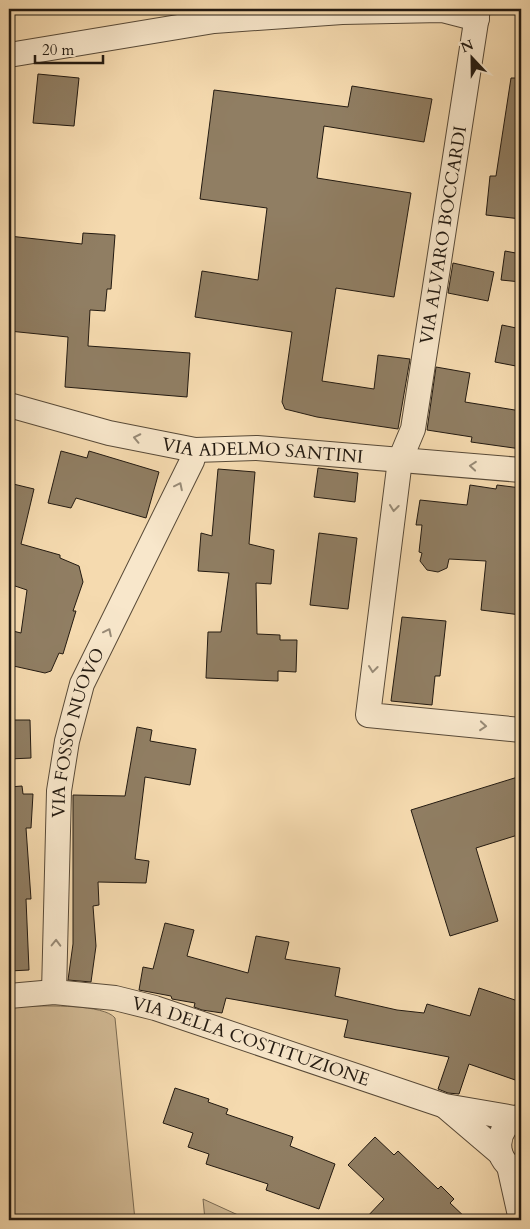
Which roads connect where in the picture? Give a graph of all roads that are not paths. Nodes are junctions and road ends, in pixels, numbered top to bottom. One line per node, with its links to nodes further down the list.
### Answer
1 (477, 14): 2 (street); 5 (street, VIA ALVARO BOCCARDI)
2 (9, 55)
3 (9, 405): 4 (street, VIA ADELMO SANTINI, one-way to 3)
4 (195, 450): 5 (street, VIA ADELMO SANTINI); 8 (street, VIA FOSSO NUOVO, one-way to 4)
5 (400, 460): 6 (street, VIA ADELMO SANTINI, one-way to 5); 7 (street, VIA ALVARO BOCCARDI, one-way to 7)
6 (521, 470)
7 (521, 730)
8 (54, 992): 9 (street); 10 (street, VIA DELLA COSTITUZIONE)
9 (9, 996)
10 (445, 1106): 11 (street, VIA DELLA COSTITUZIONE); 12 (street, VIA DELLA COSTITUZIONE)
11 (518, 1117): 12 (street)
12 (510, 1164): 13 (street)
13 (520, 1220)

